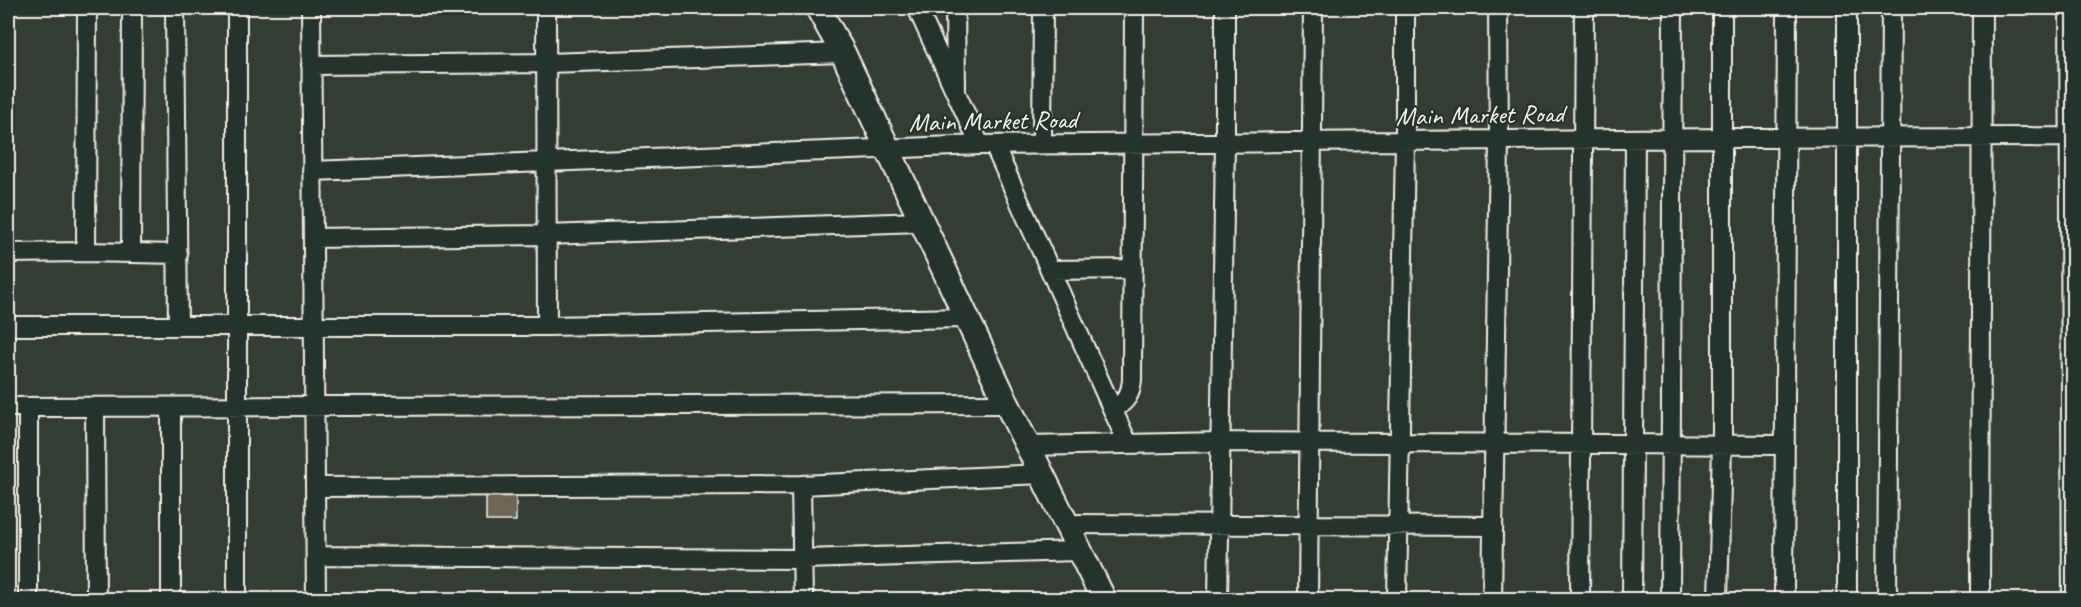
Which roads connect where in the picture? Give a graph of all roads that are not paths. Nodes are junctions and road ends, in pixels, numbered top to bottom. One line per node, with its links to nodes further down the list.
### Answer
1 (87, 8): 50 (street)
2 (132, 8): 52 (street)
3 (175, 8): 53 (street)
4 (237, 8): 59 (street)
5 (311, 8): 26 (street)
6 (546, 8): 25 (street)
7 (818, 8): 24 (street)
8 (917, 8): 27 (street)
9 (955, 8): 27 (street)
10 (1043, 8): 41 (street)
11 (1134, 8): 42 (street)
12 (1225, 8): 40 (street)
13 (1313, 8): 39 (street)
14 (1405, 8): 38 (street)
15 (1498, 8): 37 (street)
16 (1584, 8): 34 (street)
17 (1673, 8): 36 (street)
18 (1722, 8): 29 (street)
19 (1787, 8): 30 (street)
20 (1847, 8): 31 (street)
21 (1891, 8): 32 (street)
22 (1982, 8): 33 (street)
23 (2069, 8): 28 (street)
24 (843, 53): 25 (street); 44 (street)
25 (547, 63): 26 (street); 45 (street)
26 (311, 65): 46 (street)
27 (956, 93): 43 (street)
28 (2071, 137): 33 (street, Main Market Road); 111 (street)
29 (1722, 138): 30 (street, Main Market Road); 36 (street, Main Market Road); 78 (street)
30 (1787, 138): 31 (street, Main Market Road); 79 (street)
31 (1848, 138): 32 (street, Main Market Road); 108 (street)
32 (1890, 138): 33 (street, Main Market Road); 109 (street)
33 (1983, 138): 110 (street)
34 (1584, 139): 35 (street, Main Market Road); 37 (street, Main Market Road); 75 (street)
35 (1635, 139): 36 (street, Main Market Road); 76 (street)
36 (1673, 139): 77 (street)
37 (1498, 140): 38 (street, Main Market Road); 73 (street)
38 (1405, 141): 39 (street, Main Market Road); 72 (street)
39 (1313, 142): 40 (street, Main Market Road); 71 (street)
40 (1225, 143): 42 (street, Main Market Road); 70 (street)
41 (1042, 144): 42 (street, Main Market Road); 43 (street, Main Market Road)
42 (1134, 144): 54 (street)
43 (987, 145): 44 (street, Main Market Road); 55 (street)
44 (887, 149): 45 (street, Main Market Road); 47 (street)
45 (547, 162): 46 (street, Main Market Road); 48 (street)
46 (312, 171): 49 (street)
47 (921, 222): 48 (street); 56 (street)
48 (546, 235): 49 (street); 61 (street)
49 (313, 238): 60 (street)
50 (86, 252): 51 (street); 52 (street)
51 (8, 253)
52 (131, 253): 53 (street)
53 (178, 254): 58 (street)
54 (1133, 269): 55 (street); 69 (street)
55 (1050, 270): 69 (street)
56 (966, 318): 61 (street); 62 (street)
57 (8, 326): 58 (street)
58 (178, 326): 59 (street)
59 (237, 326): 60 (street); 66 (street)
60 (313, 326): 61 (street); 67 (street)
61 (547, 326)
62 (1007, 404): 67 (street); 80 (street)
63 (8, 407): 64 (street)
64 (28, 407): 68 (street); 92 (street)
65 (171, 407): 66 (street); 68 (street); 94 (street)
66 (237, 407): 67 (street); 95 (street)
67 (314, 407): 83 (street)
68 (95, 408): 93 (street)
69 (1113, 410): 74 (street)
70 (1221, 442): 71 (street); 74 (street); 85 (street)
71 (1309, 443): 72 (street); 86 (street)
72 (1400, 443): 73 (street); 87 (street)
73 (1494, 443): 75 (street); 88 (street)
74 (1128, 444): 80 (street)
75 (1582, 444): 76 (street); 103 (street)
76 (1634, 444): 77 (street); 104 (street)
77 (1671, 444): 78 (street); 105 (street)
78 (1722, 444): 79 (street); 106 (street)
79 (1785, 445): 107 (street)
80 (1028, 446): 81 (street)
81 (1043, 474): 82 (street); 84 (street)
82 (801, 485): 83 (street); 91 (street)
83 (316, 487): 90 (street)
84 (1066, 524): 85 (street); 89 (street)
85 (1220, 525): 86 (street); 99 (street)
86 (1308, 525): 87 (street); 100 (street)
87 (1398, 525): 88 (street); 101 (street)
88 (1493, 526): 102 (street)
89 (1079, 551): 91 (street); 98 (street)
90 (316, 556): 91 (street); 96 (street)
91 (803, 559): 97 (street)
92 (28, 600)
93 (96, 600)
94 (171, 600)
95 (237, 600)
96 (315, 600)
97 (803, 600)
98 (1104, 600)
99 (1218, 600)
100 (1308, 600)
101 (1397, 600)
102 (1492, 600)
103 (1580, 600)
104 (1632, 600)
105 (1670, 600)
106 (1718, 600)
107 (1784, 600)
108 (1847, 600)
109 (1887, 600)
110 (1980, 600)
111 (2072, 600)

